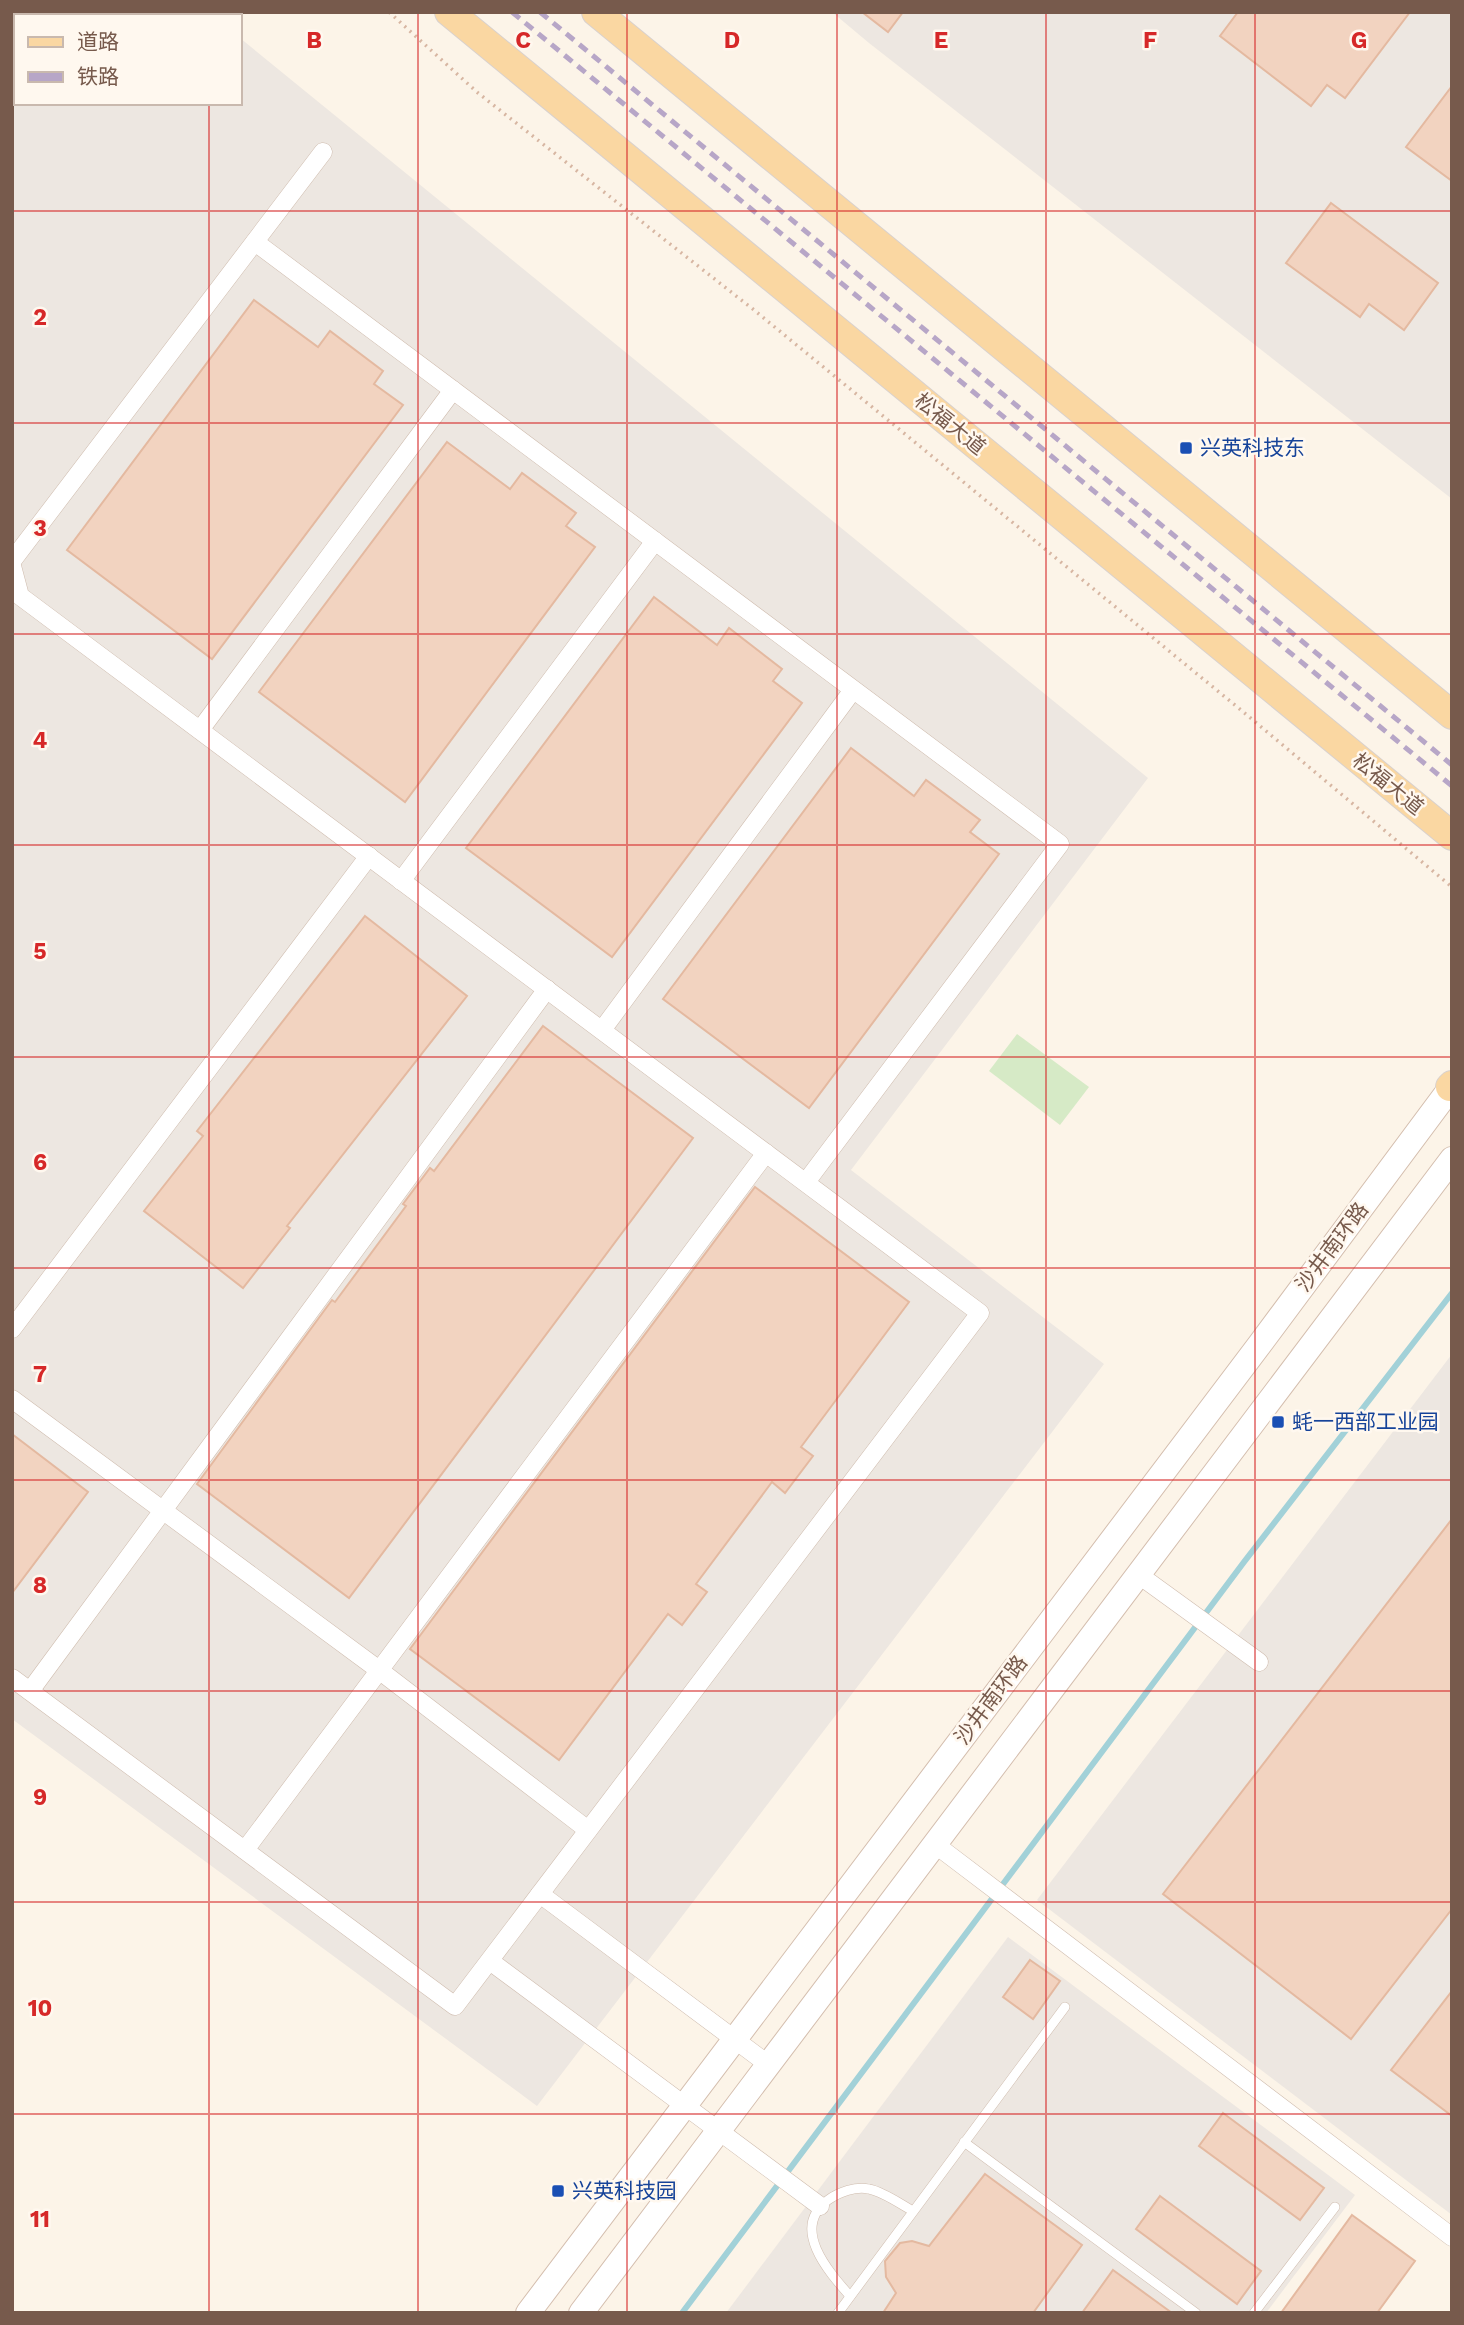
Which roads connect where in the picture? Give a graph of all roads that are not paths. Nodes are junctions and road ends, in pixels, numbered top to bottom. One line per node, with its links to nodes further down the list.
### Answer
1 (449, 12): 13 (main road, 松福大道)
2 (596, 12): 11 (main road)
3 (323, 152): 4 (street)
4 (255, 242): 5 (street); 7 (street)
5 (453, 390): 6 (street); 12 (street)
6 (655, 541): 10 (street); 15 (street)
7 (12, 561)
8 (12, 566): 9 (street)
9 (16, 598): 12 (street)
10 (853, 690): 17 (street); 21 (street)
11 (1452, 715)
12 (200, 730): 14 (street)
13 (1446, 834)
14 (369, 856): 15 (street); 22 (street)
15 (401, 881): 16 (street)
16 (547, 989): 17 (street); 24 (street)
17 (602, 1030): 19 (street)
18 (1451, 1086): 36 (main road, 沙井南环路)
19 (766, 1153): 21 (street); 27 (street)
20 (1452, 1159): 25 (main road, 沙井南环路)
21 (806, 1182): 30 (street)
22 (12, 1329)
23 (12, 1399): 24 (street)
24 (162, 1510): 27 (street); 29 (street)
25 (1139, 1575): 26 (street); 31 (main road, 沙井南环路)
26 (1259, 1662)
27 (379, 1670): 30 (street); 32 (street)
28 (12, 1678): 29 (street)
29 (30, 1692): 32 (street)
30 (588, 1830): 33 (street)
31 (936, 1845): 37 (main road, 沙井南环路); 44 (street)
32 (245, 1850): 34 (street)
33 (540, 1895): 34 (street); 36 (street)
34 (489, 1961): 38 (street)
35 (1065, 2007): 40 (lane)
36 (735, 2039): 37 (street); 38 (main road, 沙井南环路)
37 (769, 2065): 39 (main road, 沙井南环路)
38 (684, 2106): 39 (street); 46 (main road, 沙井南环路)
39 (718, 2132): 41 (street); 47 (main road, 沙井南环路)
40 (964, 2142): 43 (lane); 49 (lane)
41 (820, 2206): 43 (lane); 45 (lane)
42 (1335, 2207): 50 (lane)
43 (914, 2211): 45 (lane)
44 (1452, 2237)
45 (850, 2296): 48 (lane)
46 (528, 2313)
47 (582, 2313)
48 (838, 2313)
49 (1196, 2313)
50 (1254, 2313)

